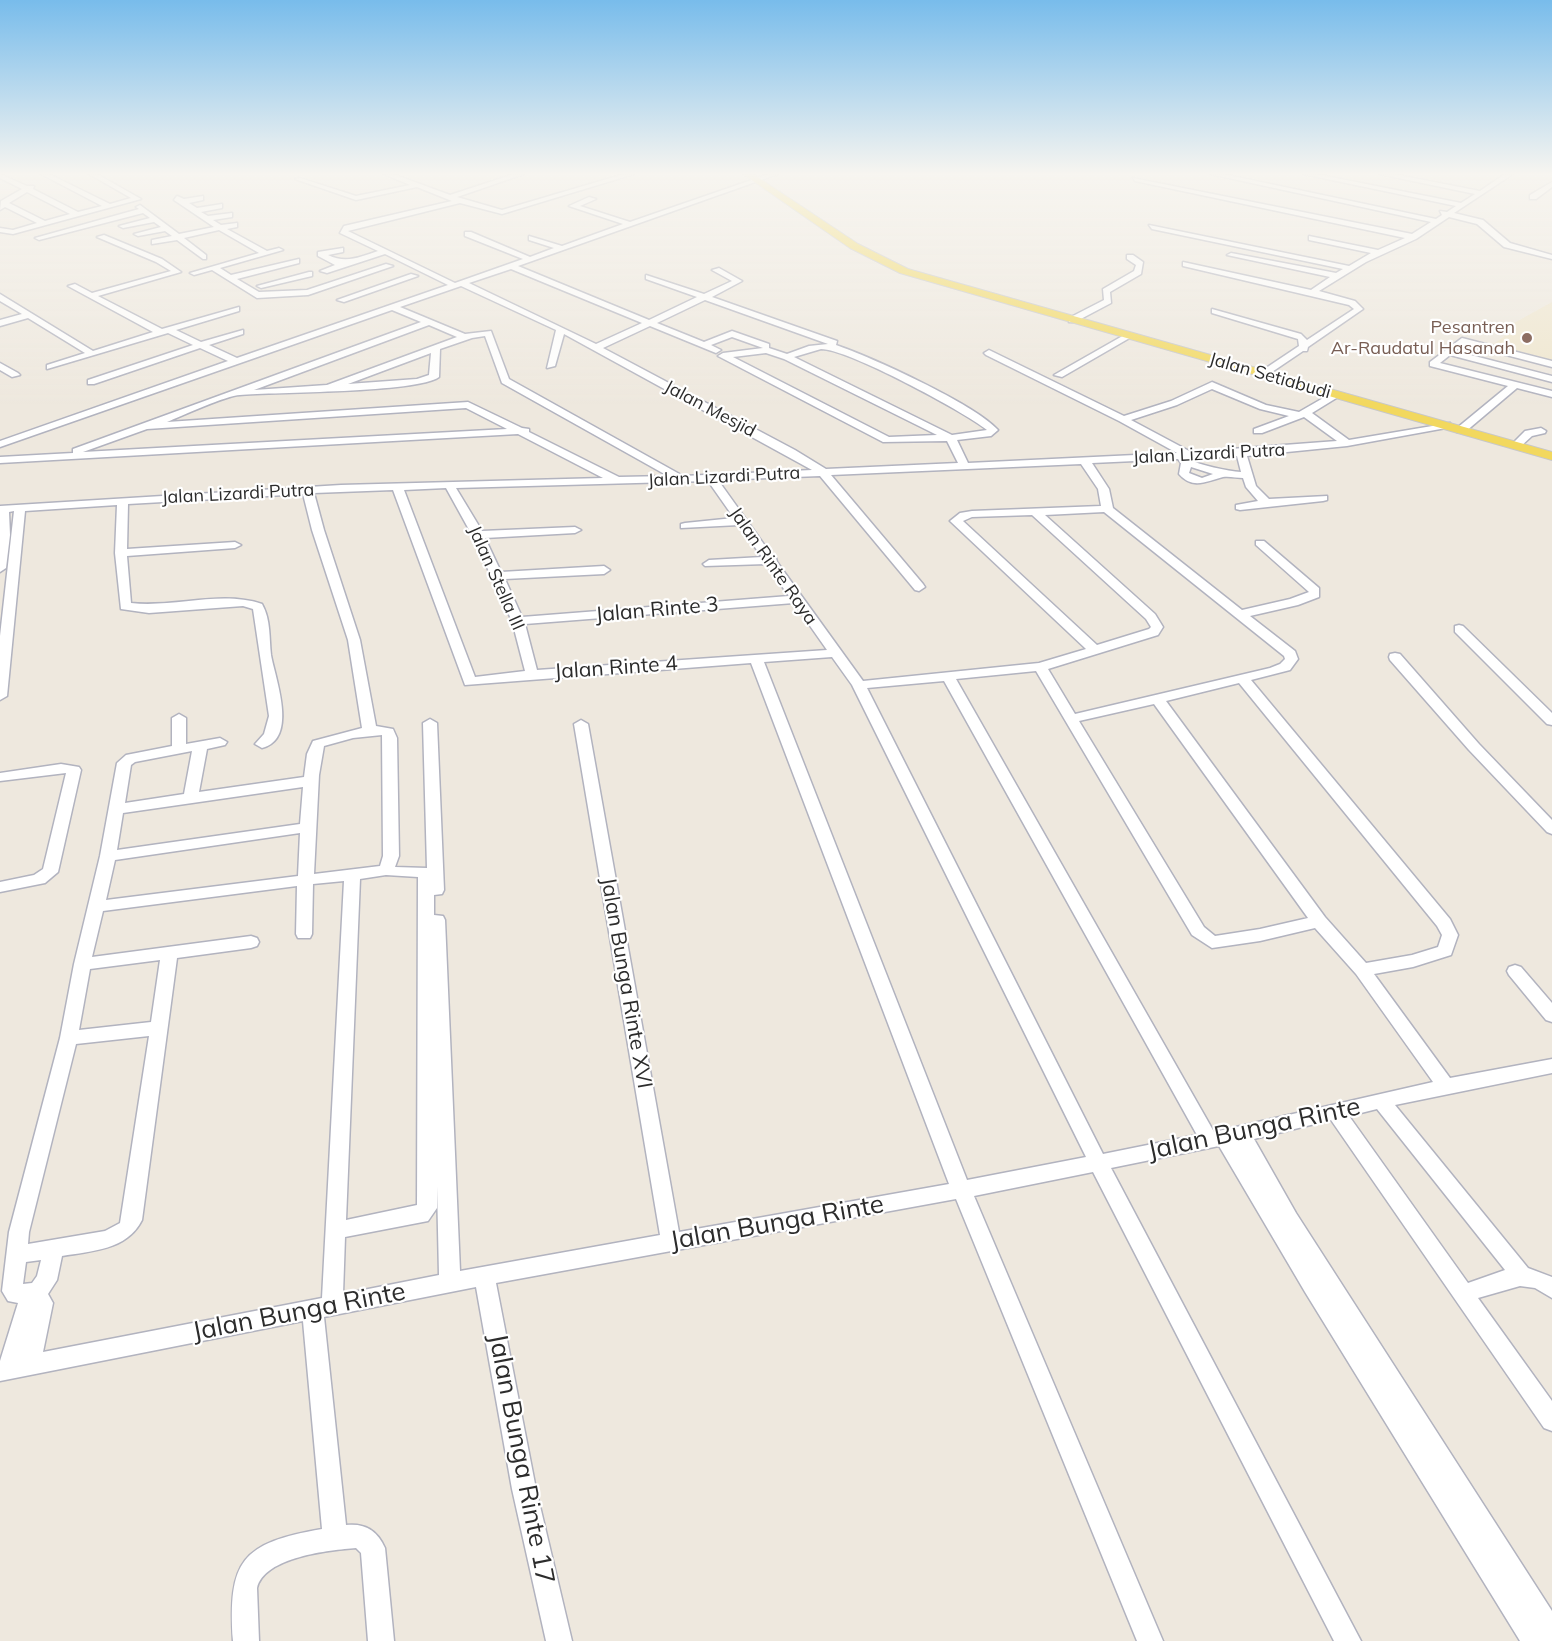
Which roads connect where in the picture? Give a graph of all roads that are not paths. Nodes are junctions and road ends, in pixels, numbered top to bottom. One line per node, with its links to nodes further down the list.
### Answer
1 (140, 251): 45 (street)
2 (195, 251): 21 (street)
3 (247, 251): 19 (street)
4 (261, 251): 16 (street)
5 (276, 251): 16 (street)
6 (337, 251): 24 (street)
7 (381, 251): 15 (street, Jalan Mesjid)
8 (508, 251): 23 (street)
9 (556, 251): 23 (street)
10 (850, 251): 54 (main road, Jalan Setiabudi)
11 (1265, 251): 30 (street)
12 (1370, 251): 17 (street)
13 (1386, 251): 17 (street)
14 (1530, 251): 22 (street)
15 (384, 252): 24 (street); 39 (street, Jalan Mesjid)
16 (265, 253): 19 (street)
17 (1381, 253): 30 (street)
18 (1231, 255): 36 (street)
19 (253, 256): 29 (street)
20 (1130, 256): 54 (street)
21 (203, 257)
22 (1552, 257)
23 (529, 259): 28 (street)
24 (355, 260): 32 (street)
25 (296, 261): 38 (street)
26 (1186, 264): 44 (street)
27 (389, 266): 43 (street)
28 (511, 266): 39 (street); 57 (street)
29 (213, 267): 33 (street); 38 (street)
30 (1349, 268): 36 (street)
31 (716, 270): 47 (street)
32 (324, 271)
33 (194, 273)
34 (309, 274): 42 (street)
35 (414, 276): 48 (street)
36 (1336, 276): 44 (street)
37 (649, 277): 47 (street)
38 (230, 278): 42 (street)
39 (457, 284): 49 (street); 58 (street, Jalan Mesjid)
40 (72, 286): 45 (street)
41 (435, 287): 52 (street)
42 (247, 290): 43 (street)
43 (316, 290): 48 (street)
44 (1315, 293): 69 (street)
45 (90, 296): 59 (street)
46 (0, 297): 53 (street)
47 (703, 297): 57 (street); 63 (street)
48 (341, 300): 52 (street)
49 (392, 307): 52 (street); 56 (street)
50 (236, 309): 59 (street)
51 (1215, 311): 69 (street)
52 (367, 312): 75 (street)
53 (29, 315): 55 (street); 73 (street)
54 (1072, 320): 61 (main road, Jalan Setiabudi)
55 (0, 322)
56 (429, 322): 62 (street); 87 (street)
57 (647, 323): 65 (street); 68 (street)
58 (561, 329): 68 (street, Jalan Mesjid); 77 (street)
59 (164, 331): 64 (street); 73 (street)
60 (240, 332): 64 (street)
61 (1129, 336): 80 (main road, Jalan Setiabudi); 82 (street)
62 (465, 337): 67 (street); 113 (street)
63 (834, 344)
64 (201, 345): 75 (street); 84 (street)
65 (703, 345): 66 (street); 70 (street)
66 (766, 346)
67 (436, 348): 86 (street); 86 (street)
68 (596, 348): 109 (street, Jalan Mesjid)
69 (1304, 349): 80 (street)
70 (716, 350)
71 (1447, 352): 76 (street); 83 (street); 85 (street)
72 (989, 353): 91 (street)
73 (92, 354): 78 (street)
74 (787, 357): 98 (street); 98 (street); 98 (street)
75 (236, 361): 100 (street)
76 (1552, 364)
77 (550, 366)
78 (50, 367)
79 (1, 368): 81 (street)
80 (1263, 374): 89 (main road, Jalan Setiabudi)
81 (15, 375)
82 (1059, 375)
83 (1552, 379)
84 (91, 382)
85 (1515, 386): 88 (street); 94 (street)
86 (325, 389): 87 (street)
87 (230, 394): 93 (street)
88 (1552, 394)
89 (1335, 395): 90 (street); 92 (main road, Jalan Setiabudi)
90 (1303, 414): 91 (street); 96 (street); 99 (street)
91 (1123, 420): 105 (street)
92 (1446, 425): 94 (main road, Jalan Setiabudi); 99 (street, Jalan Lizardi Putra)
93 (144, 426): 95 (street); 103 (street)
94 (1461, 429): 101 (main road, Jalan Setiabudi)
95 (525, 431): 103 (street); 114 (street)
96 (1258, 431)
97 (1541, 431): 101 (street)
98 (951, 438): 108 (street)
99 (1347, 443): 102 (street, Jalan Lizardi Putra)
100 (0, 444)
101 (1516, 445): 104 (main road, Jalan Setiabudi)
102 (1241, 453): 105 (street, Jalan Lizardi Putra); 111 (street)
103 (63, 456): 106 (street)
104 (1552, 456)
105 (1185, 458): 107 (street, Jalan Lizardi Putra); 110 (street); 110 (street)
106 (0, 460)
107 (1084, 460): 108 (street, Jalan Lizardi Putra); 123 (street)
108 (964, 465): 109 (street, Jalan Lizardi Putra)
109 (823, 472): 112 (street, Jalan Lizardi Putra); 140 (street, Jalan Mesjid)
110 (1221, 474): 111 (street)
111 (1246, 475): 120 (street)
112 (711, 478): 113 (street, Jalan Lizardi Putra); 126 (street, Jalan Rinte Raya)
113 (681, 479): 114 (street, Jalan Lizardi Putra)
114 (619, 481): 115 (street, Jalan Lizardi Putra)
115 (449, 485): 116 (street, Jalan Lizardi Putra); 131 (street, Jalan Stella III)
116 (397, 486): 117 (street, Jalan Lizardi Putra); 151 (street, Jalan Rinte 4)
117 (308, 490): 119 (street, Jalan Lizardi Putra); 162 (street)
118 (1323, 498): 120 (street)
119 (123, 501): 121 (street, Jalan Lizardi Putra); 134 (street)
120 (1266, 503): 122 (street)
121 (20, 507): 124 (street, Jalan Lizardi Putra); 129 (street)
122 (1240, 507)
123 (1107, 509): 125 (street); 143 (street)
124 (1, 512): 130 (street)
125 (1035, 512): 146 (street); 146 (street)
126 (741, 521): 127 (street); 135 (street, Jalan Rinte Raya)
127 (685, 525)
128 (575, 530): 131 (street)
129 (19, 534): 130 (street); 142 (street)
130 (4, 535): 137 (street)
131 (478, 535): 139 (street, Jalan Stella III)
132 (1260, 543): 143 (street)
133 (236, 545): 134 (street)
134 (121, 553): 164 (street)
135 (772, 560): 136 (street); 141 (street, Jalan Rinte Raya)
136 (710, 564)
137 (0, 568)
138 (604, 570): 139 (street)
139 (498, 576): 144 (street, Jalan Stella III)
140 (919, 587)
141 (796, 599): 144 (street, Jalan Rinte 3); 147 (street, Jalan Rinte Raya)
142 (5, 602): 155 (street)
143 (1242, 614): 153 (street)
144 (518, 621): 151 (street, Jalan Stella III)
145 (1459, 629): 159 (street)
146 (1096, 651): 150 (street)
147 (834, 653): 149 (street, Jalan Rinte 4); 154 (street, Jalan Rinte Raya)
148 (1395, 657): 172 (street)
149 (756, 658): 151 (street, Jalan Rinte 4); 195 (street)
150 (1040, 667): 152 (street); 158 (street)
151 (532, 674)
152 (949, 678): 154 (street); 193 (street)
153 (1243, 679): 156 (street); 184 (street)
154 (859, 685): 194 (street, Jalan Rinte Raya)
155 (0, 696)
156 (1159, 701): 158 (street); 179 (street)
157 (179, 718): 166 (street)
158 (1071, 719): 179 (street)
159 (1552, 721)
160 (430, 723): 202 (street)
161 (580, 724): 197 (street, Jalan Bunga Rinte XVI)
162 (370, 732): 168 (street); 174 (street)
163 (220, 742): 165 (street)
164 (262, 744)
165 (200, 746): 166 (street); 169 (street)
166 (179, 750): 170 (street)
167 (0, 777): 177 (street)
168 (310, 781): 169 (street); 171 (street)
169 (191, 798): 170 (street)
170 (115, 809): 173 (street)
171 (310, 828): 173 (street); 176 (street)
172 (1552, 829)
173 (108, 856): 178 (street)
174 (386, 870): 175 (street); 196 (street)
175 (352, 873): 176 (street); 196 (street)
176 (306, 878): 178 (street); 180 (street)
177 (0, 887)
178 (98, 906): 183 (street)
179 (1319, 921): 184 (street)
180 (304, 934)
181 (250, 942): 182 (street)
182 (169, 952): 183 (street); 187 (street)
183 (82, 964): 188 (street)
184 (1362, 970): 190 (street)
185 (1515, 971): 186 (street)
186 (1552, 1015)
187 (158, 1028): 188 (street); 198 (street)
188 (69, 1038): 199 (street)
189 (1552, 1066): 190 (street, Jalan Bunga Rinte)
190 (1446, 1086): 191 (street, Jalan Bunga Rinte)
191 (1382, 1102): 192 (street, Jalan Bunga Rinte); 200 (street)
192 (1337, 1114): 193 (street, Jalan Bunga Rinte); 205 (street)
193 (1225, 1137): 194 (street, Jalan Bunga Rinte); 208 (street)
194 (1098, 1161): 195 (street, Jalan Bunga Rinte); 216 (street, Jalan Rinte Raya)
195 (961, 1190): 197 (street, Jalan Bunga Rinte); 215 (street)
196 (336, 1230): 206 (street)
197 (671, 1243): 201 (street, Jalan Bunga Rinte)
198 (53, 1249): 199 (street); 204 (street)
199 (17, 1255): 204 (street)
200 (1521, 1275): 203 (street); 205 (street)
201 (484, 1276): 202 (street, Jalan Bunga Rinte); 214 (street, Jalan Bunga Rinte 17)
202 (450, 1283): 206 (street, Jalan Bunga Rinte)
203 (1552, 1289)
204 (36, 1292): 207 (street)
205 (1463, 1294): 209 (street)
206 (322, 1308): 207 (street, Jalan Bunga Rinte); 210 (street)
207 (13, 1368)
208 (1402, 1413): 211 (street); 217 (street)
209 (1552, 1419)
210 (336, 1538): 212 (street); 213 (street)
211 (1552, 1634)
212 (246, 1641)
213 (381, 1641)
214 (559, 1641)
215 (1150, 1641)
216 (1348, 1641)
217 (1534, 1641)

